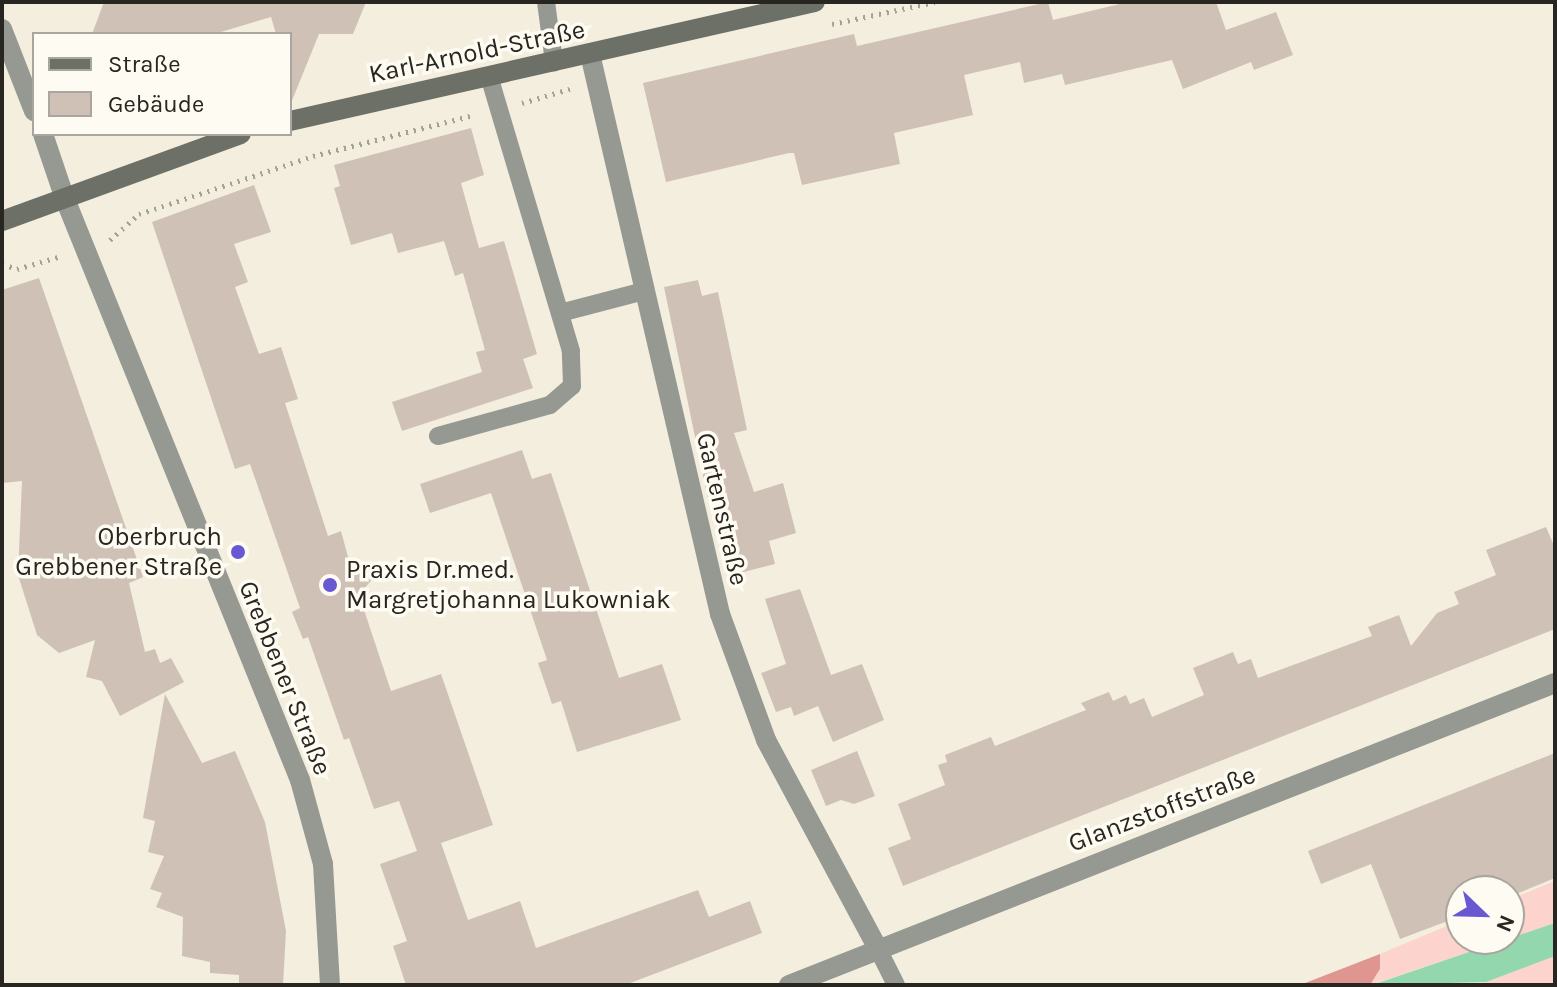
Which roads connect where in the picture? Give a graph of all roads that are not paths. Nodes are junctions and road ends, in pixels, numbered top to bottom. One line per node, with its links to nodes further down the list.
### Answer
1 (546, 2): 5 (lane)
2 (815, 2): 4 (main road, Karl-Arnold-Straße)
3 (2, 29): 7 (street)
4 (590, 54): 5 (main road, Karl-Arnold-Straße); 13 (street, Gartenstraße)
5 (554, 62): 6 (main road, Karl-Arnold-Straße)
6 (489, 76): 8 (main road, Karl-Arnold-Straße); 14 (lane)
7 (32, 106)
8 (292, 121)
9 (44, 136): 11 (street, Grebbener Straße)
10 (236, 136): 11 (main road)
11 (65, 199): 12 (main road); 18 (street, Grebbener Straße)
12 (2, 221)
13 (644, 291): 14 (lane); 17 (street, Gartenstraße)
14 (560, 313): 15 (lane)
15 (438, 436)
16 (1555, 683): 17 (street, Glanzstoffstraße)
17 (878, 949): 19 (street, Glanzstoffstraße); 20 (lane)
18 (330, 985)
19 (789, 985)
20 (896, 985)

